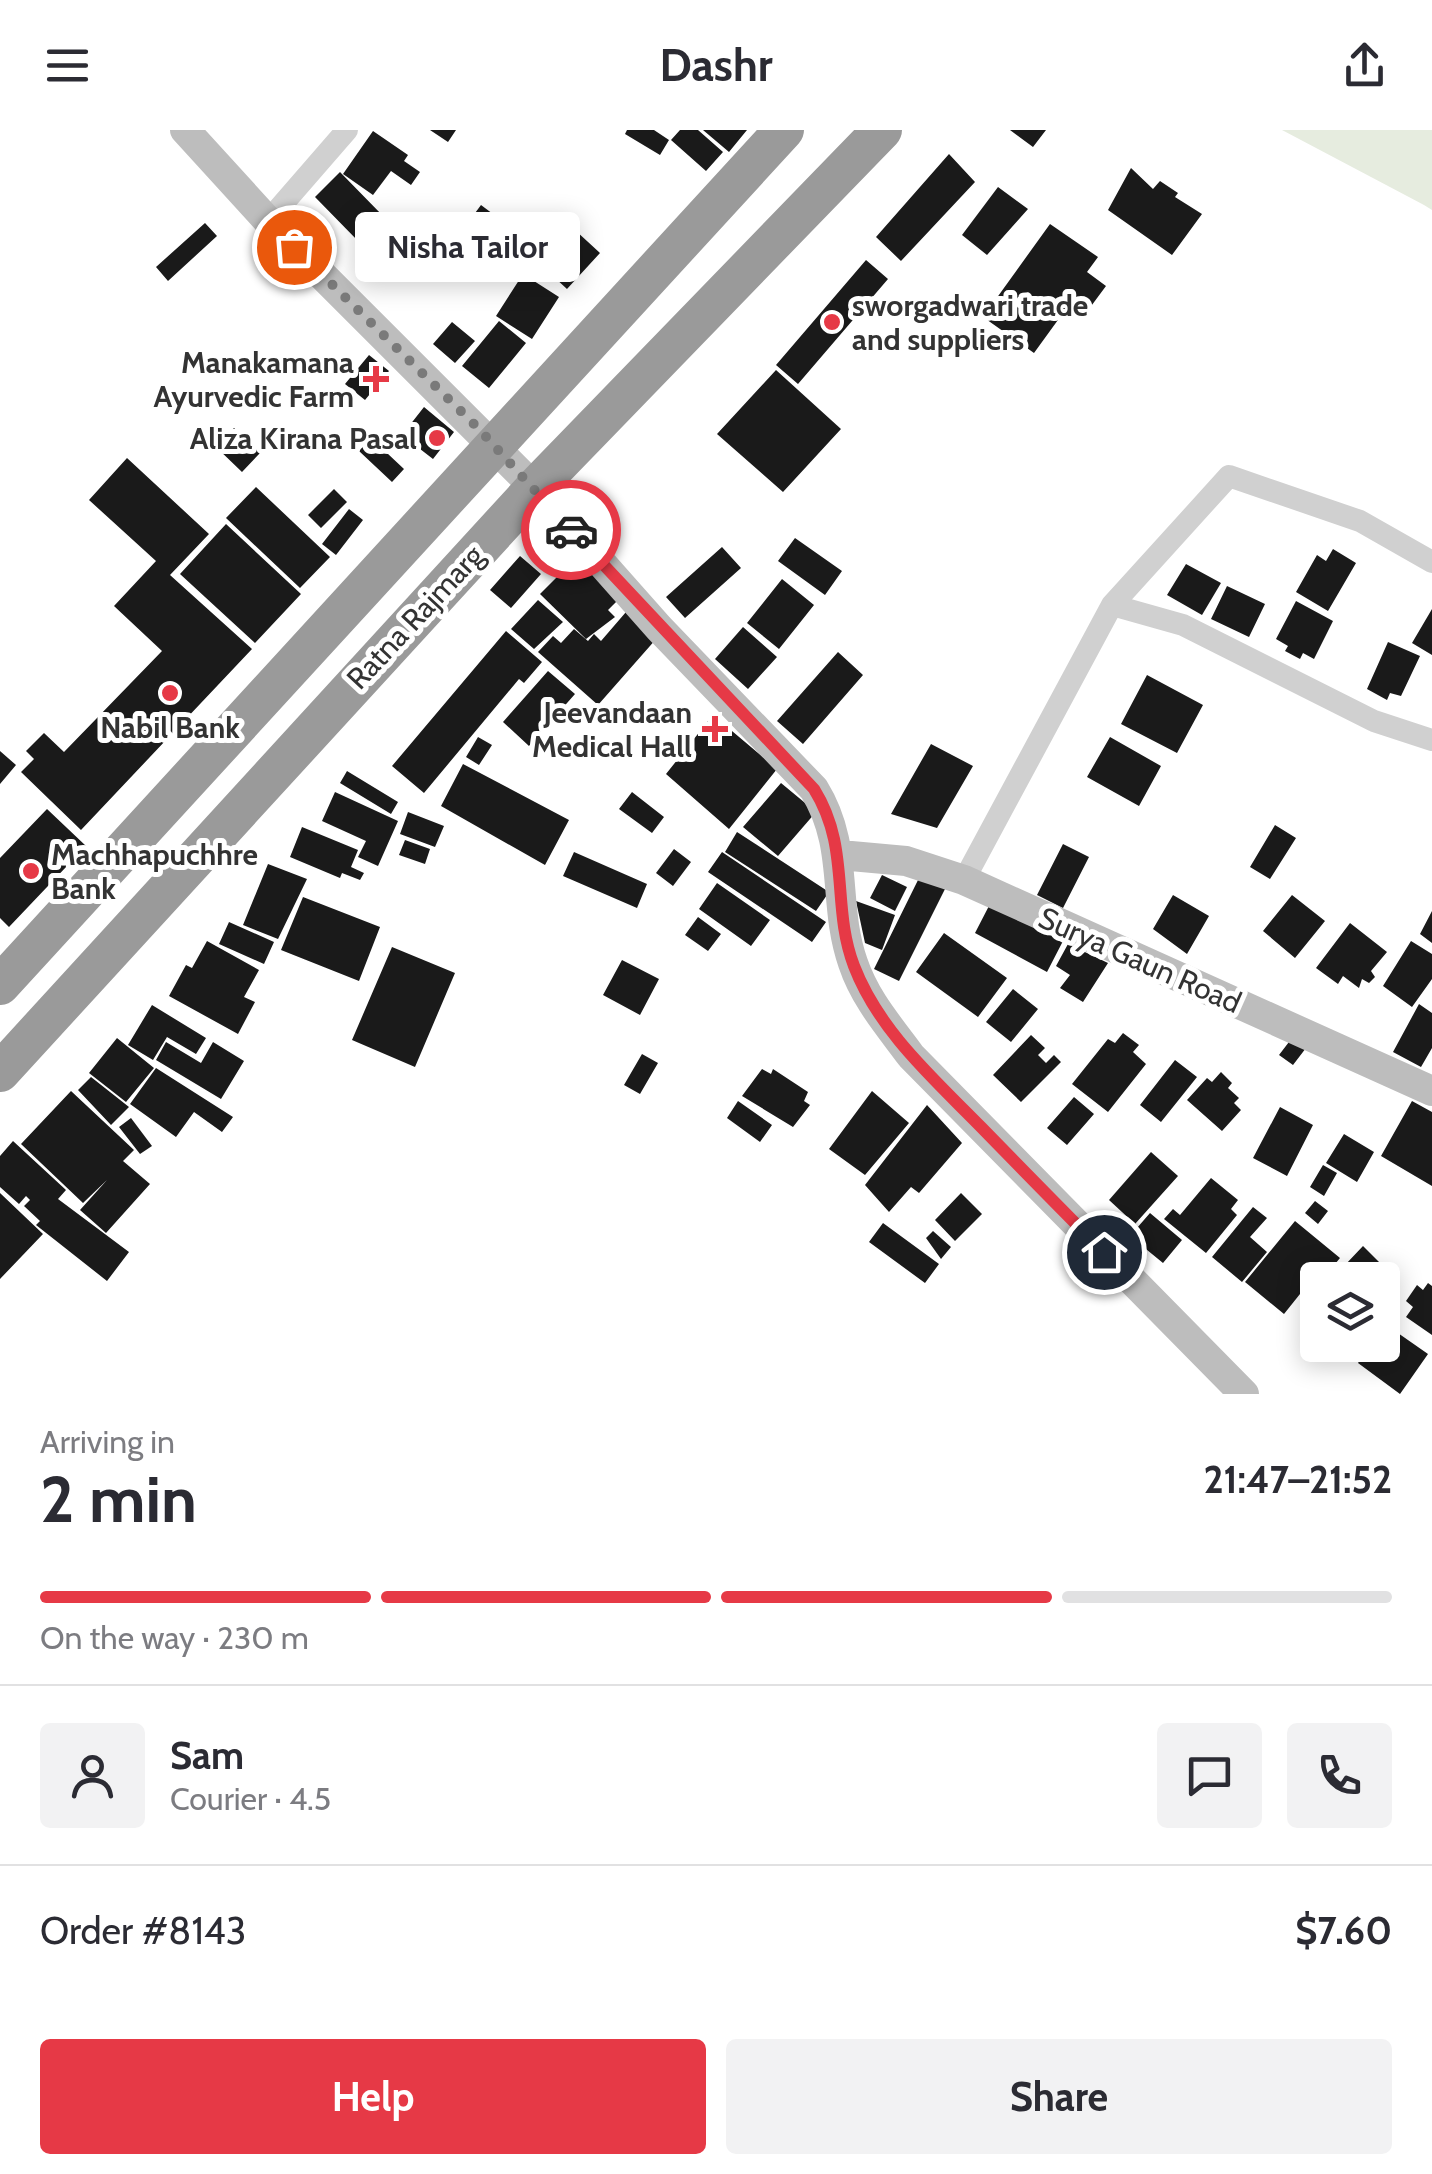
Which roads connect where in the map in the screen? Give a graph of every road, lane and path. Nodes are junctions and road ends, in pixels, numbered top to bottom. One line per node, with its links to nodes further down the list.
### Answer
1 (185, 130): 5 (street)
2 (347, 130): 5 (street)
3 (784, 130): 6 (highway, Ratna Rajmarg)
4 (882, 130): 7 (highway, Ratna Rajmarg)
5 (268, 221): 6 (street)
6 (494, 446): 7 (street); 13 (highway, Ratna Rajmarg)
7 (535, 488): 11 (street); 14 (highway, Ratna Rajmarg)
8 (1432, 562): 9 (street)
9 (1112, 605): 10 (street); 12 (street)
10 (1432, 740)
11 (840, 855): 12 (street, Surya Gaun Road); 16 (street)
12 (964, 880): 15 (street, Surya Gaun Road)
13 (0, 986)
14 (0, 1072)
15 (1432, 1091)
16 (1244, 1394)

